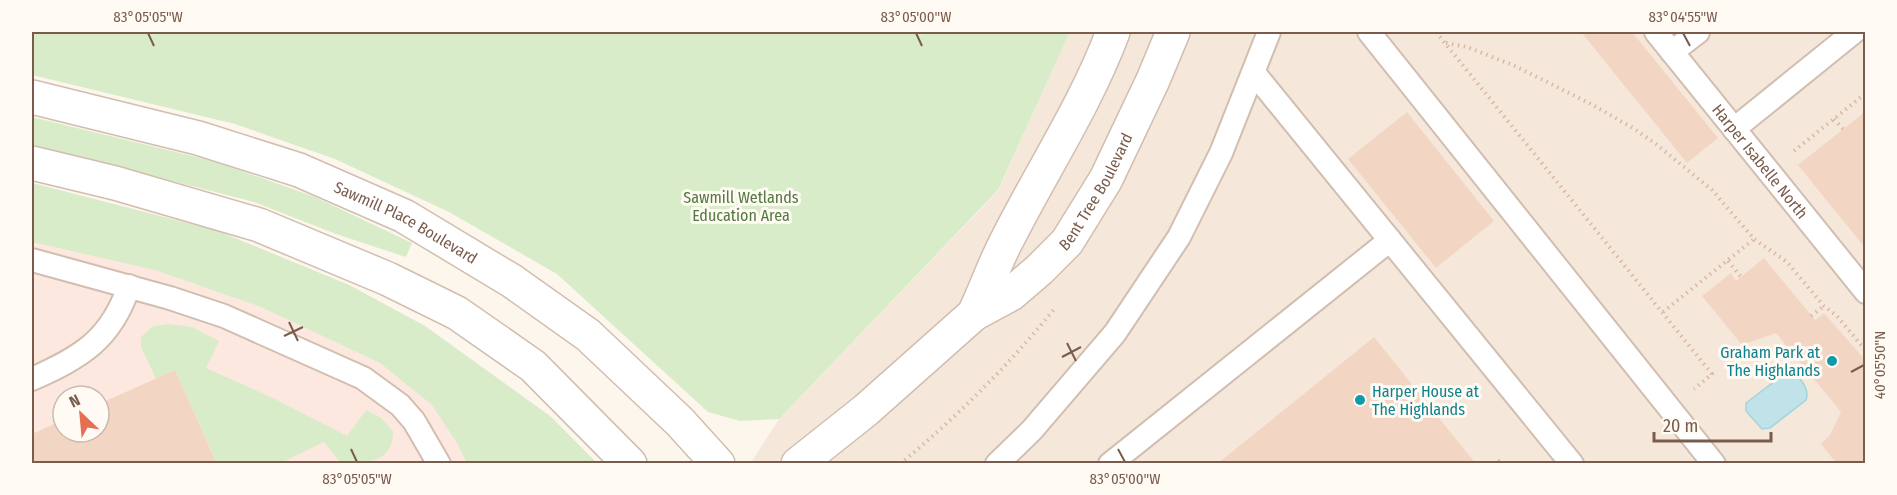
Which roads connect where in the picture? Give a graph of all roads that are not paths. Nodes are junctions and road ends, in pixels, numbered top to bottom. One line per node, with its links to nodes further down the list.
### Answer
1 (1113, 32): 17 (street, Bent Tree Boulevard)
2 (1173, 32): 17 (street, Bent Tree Boulevard)
3 (1269, 32): 9 (lane)
4 (1369, 32): 26 (lane)
5 (1656, 32): 8 (lane, Harper Isabelle North)
6 (1698, 32): 8 (lane)
7 (1854, 32): 11 (lane)
8 (1672, 52): 11 (lane, Harper Isabelle North)
9 (1254, 73): 13 (lane); 23 (lane)
10 (32, 97): 21 (street, Sawmill Place Boulevard)
11 (1734, 129): 16 (lane, Harper Isabelle North)
12 (32, 163): 20 (street)
13 (1390, 240): 24 (lane); 25 (lane)
14 (32, 260): 15 (lane)
15 (129, 286): 18 (lane); 19 (lane)
16 (1866, 292)
17 (974, 314): 22 (street, Bent Tree Boulevard)
18 (32, 379)
19 (439, 464)
20 (630, 464)
21 (718, 464)
22 (798, 464)
23 (997, 464)
24 (1110, 464)
25 (1572, 464)
26 (1714, 464)

